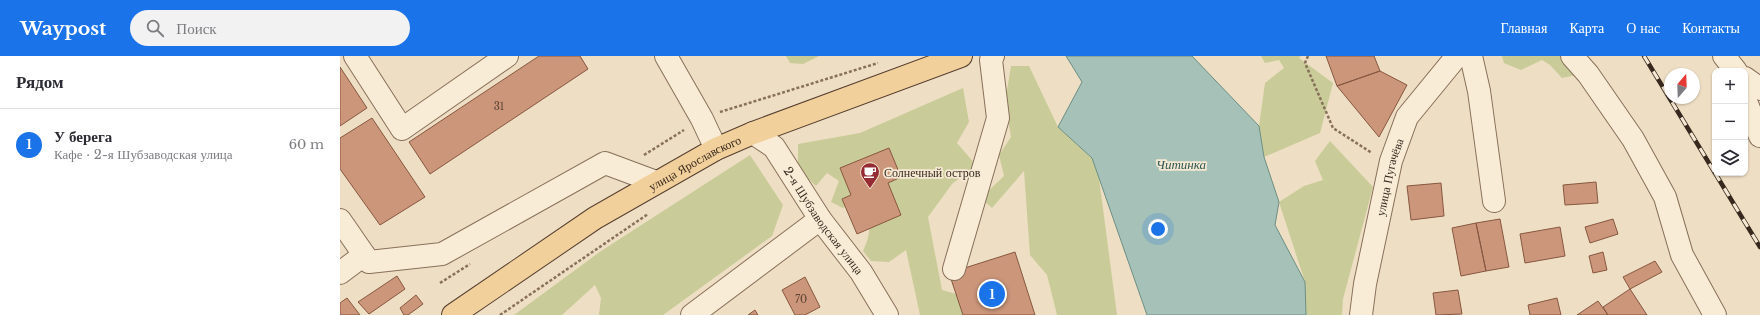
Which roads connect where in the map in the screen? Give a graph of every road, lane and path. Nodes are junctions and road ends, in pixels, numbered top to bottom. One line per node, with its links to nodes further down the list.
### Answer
1 (355, 56): 2 (street)
2 (507, 56)
3 (666, 56): 15 (street)
4 (961, 56): 13 (main road, улица Ярославского)
5 (993, 56): 23 (street)
6 (1308, 56): 16 (path)
7 (1456, 56): 16 (street, улица Пугачёва)
8 (1471, 56): 18 (street)
9 (1572, 56): 30 (street)
10 (1748, 80): 11 (street)
11 (1760, 89)
12 (1747, 104): 14 (street)
13 (753, 133): 15 (main road, улица Ярославского); 20 (street, 2-я Шубзаводская улица)
14 (1760, 136)
15 (716, 149): 17 (main road, улица Ярославского)
16 (1390, 161): 29 (street, улица Пугачёва)
17 (656, 182): 22 (street); 25 (main road, улица Ярославского)
18 (1494, 201)
19 (651, 212): 26 (path)
20 (820, 219): 27 (street); 28 (street, 2-я Шубзаводская улица)
21 (340, 220): 22 (street)
22 (364, 255): 24 (street)
23 (954, 269)
24 (340, 273)
25 (453, 315)
26 (500, 315)
27 (692, 315)
28 (887, 315)
29 (1361, 315)
30 (1715, 315)

